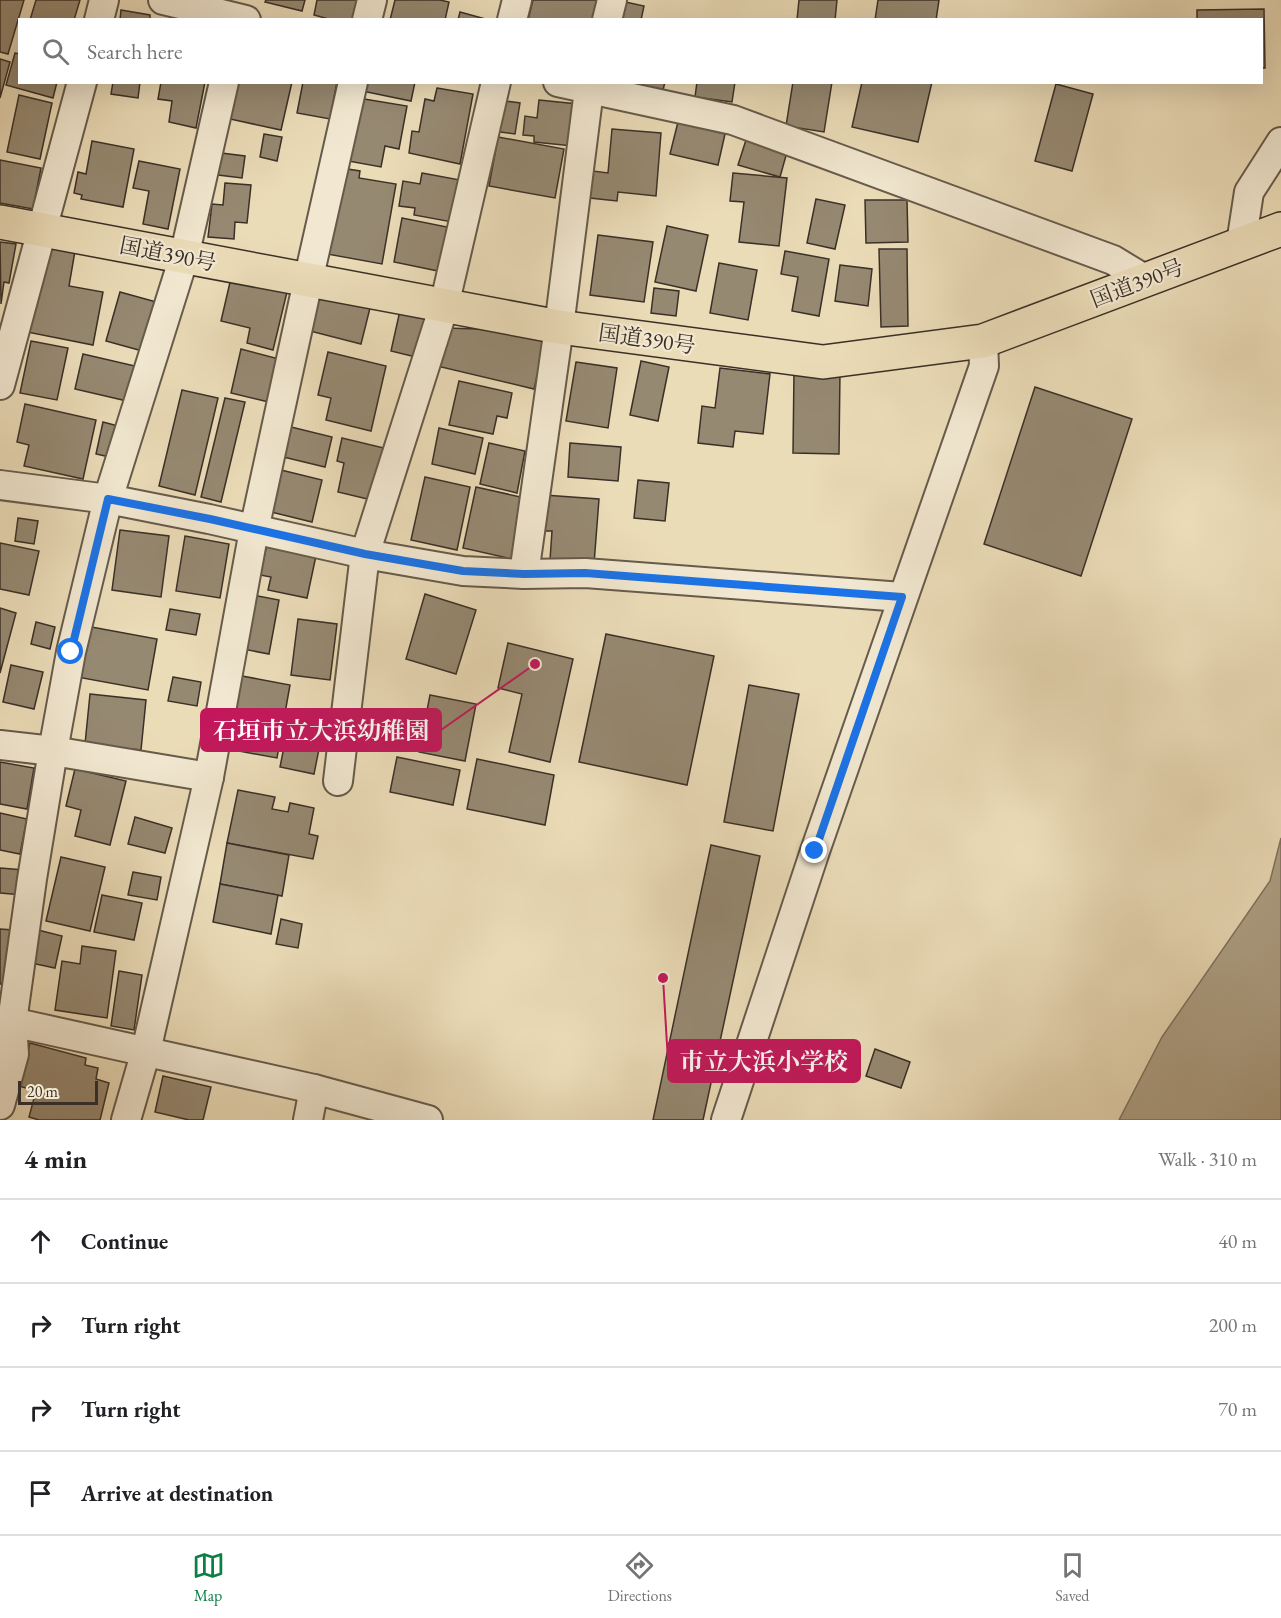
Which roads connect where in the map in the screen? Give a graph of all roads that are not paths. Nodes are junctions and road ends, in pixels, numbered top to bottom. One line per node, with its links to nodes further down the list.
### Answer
1 (104, 0): 7 (street)
2 (163, 0): 6 (street)
3 (372, 0): 8 (street)
4 (517, 0): 9 (street)
5 (612, 0): 10 (street)
6 (242, 14)
7 (100, 18)
8 (368, 18)
9 (512, 18)
10 (608, 18)
11 (81, 84): 20 (street)
12 (224, 84): 22 (street)
13 (353, 84): 24 (street)
14 (496, 84): 25 (street)
15 (574, 84): 16 (street)
16 (590, 86): 23 (street); 26 (street)
17 (1281, 142): 21 (street)
18 (0, 222): 20 (highway, 国道390号)
19 (1281, 229): 21 (highway, 国道390号)
20 (42, 230): 22 (highway, 国道390号); 28 (street)
21 (1241, 244): 23 (highway, 国道390号)
22 (184, 257): 24 (highway, 国道390号); 30 (street)
23 (1146, 280): 27 (highway, 国道390号)
24 (308, 281): 25 (highway, 国道390号); 31 (street)
25 (444, 306): 26 (highway, 国道390号); 32 (street)
26 (559, 327): 27 (highway, 国道390号); 33 (street)
27 (983, 341): 34 (street)
28 (0, 386)
29 (0, 485): 30 (street)
30 (108, 499): 31 (street); 36 (street)
31 (254, 530): 32 (street); 37 (street)
32 (365, 554): 33 (street); 38 (street)
33 (524, 574): 34 (street)
34 (902, 597): 46 (street)
35 (0, 745): 36 (street)
36 (53, 751): 37 (street); 39 (street)
37 (209, 777): 40 (street)
38 (338, 781)
39 (8, 1028): 40 (street); 42 (street)
40 (146, 1051): 41 (street); 43 (street)
41 (314, 1089): 44 (street); 45 (street)
42 (0, 1105)
43 (126, 1120)
44 (308, 1120)
45 (428, 1120)
46 (726, 1120)

